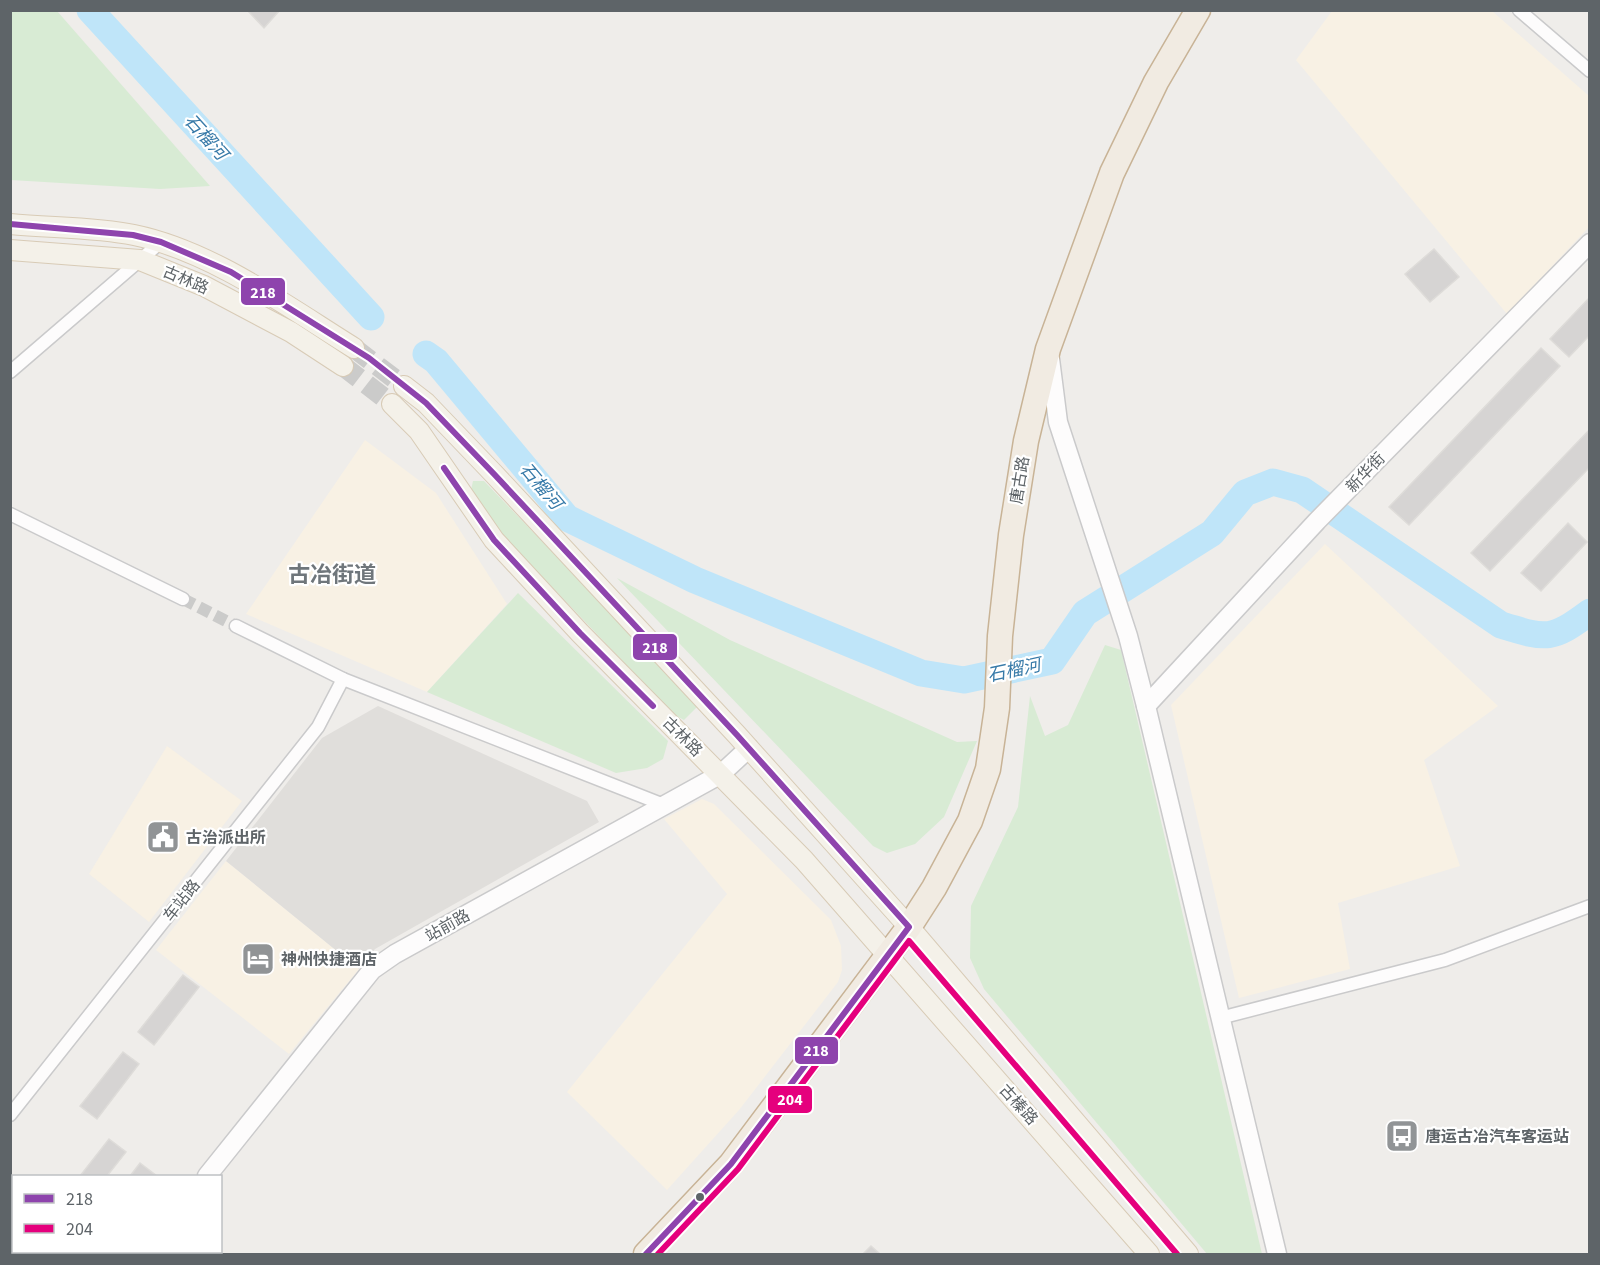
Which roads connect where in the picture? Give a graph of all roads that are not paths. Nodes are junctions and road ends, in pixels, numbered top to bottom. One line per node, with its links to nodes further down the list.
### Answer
1 (1198, 10): 10 (highway, 唐古路)
2 (1519, 10): 3 (street)
3 (1590, 71)
4 (10, 224): 5 (main road, 古林路)
5 (161, 242): 8 (street); 9 (main road, 古林路)
6 (1590, 243): 19 (street, 新华街)
7 (10, 250): 8 (main road, 古林路)
8 (140, 261): 11 (main road, 古林路); 12 (street)
9 (354, 348)
10 (1048, 348): 19 (street); 24 (highway, 唐古路)
11 (343, 366)
12 (10, 372)
13 (405, 386): 20 (main road)
14 (392, 404): 21 (main road, 古林路)
15 (10, 514): 16 (street)
16 (183, 599)
17 (236, 626): 18 (street)
18 (343, 679): 22 (street); 27 (street, 车站路)
19 (1146, 706): 26 (street)
20 (749, 748): 21 (street, 站前路); 24 (main road)
21 (721, 774): 22 (street, 站前路); 25 (main road, 古林路)
22 (664, 805): 28 (street, 站前路)
23 (1590, 906): 26 (street)
24 (909, 927): 25 (highway, 唐古路); 31 (main road, 古榛路)
25 (887, 956): 29 (highway, 唐古路); 30 (main road, 古榛路)
26 (1220, 1018): 32 (street)
27 (10, 1115)
28 (208, 1175)
29 (646, 1254)
30 (1149, 1254)
31 (1188, 1254)
32 (1277, 1254)

